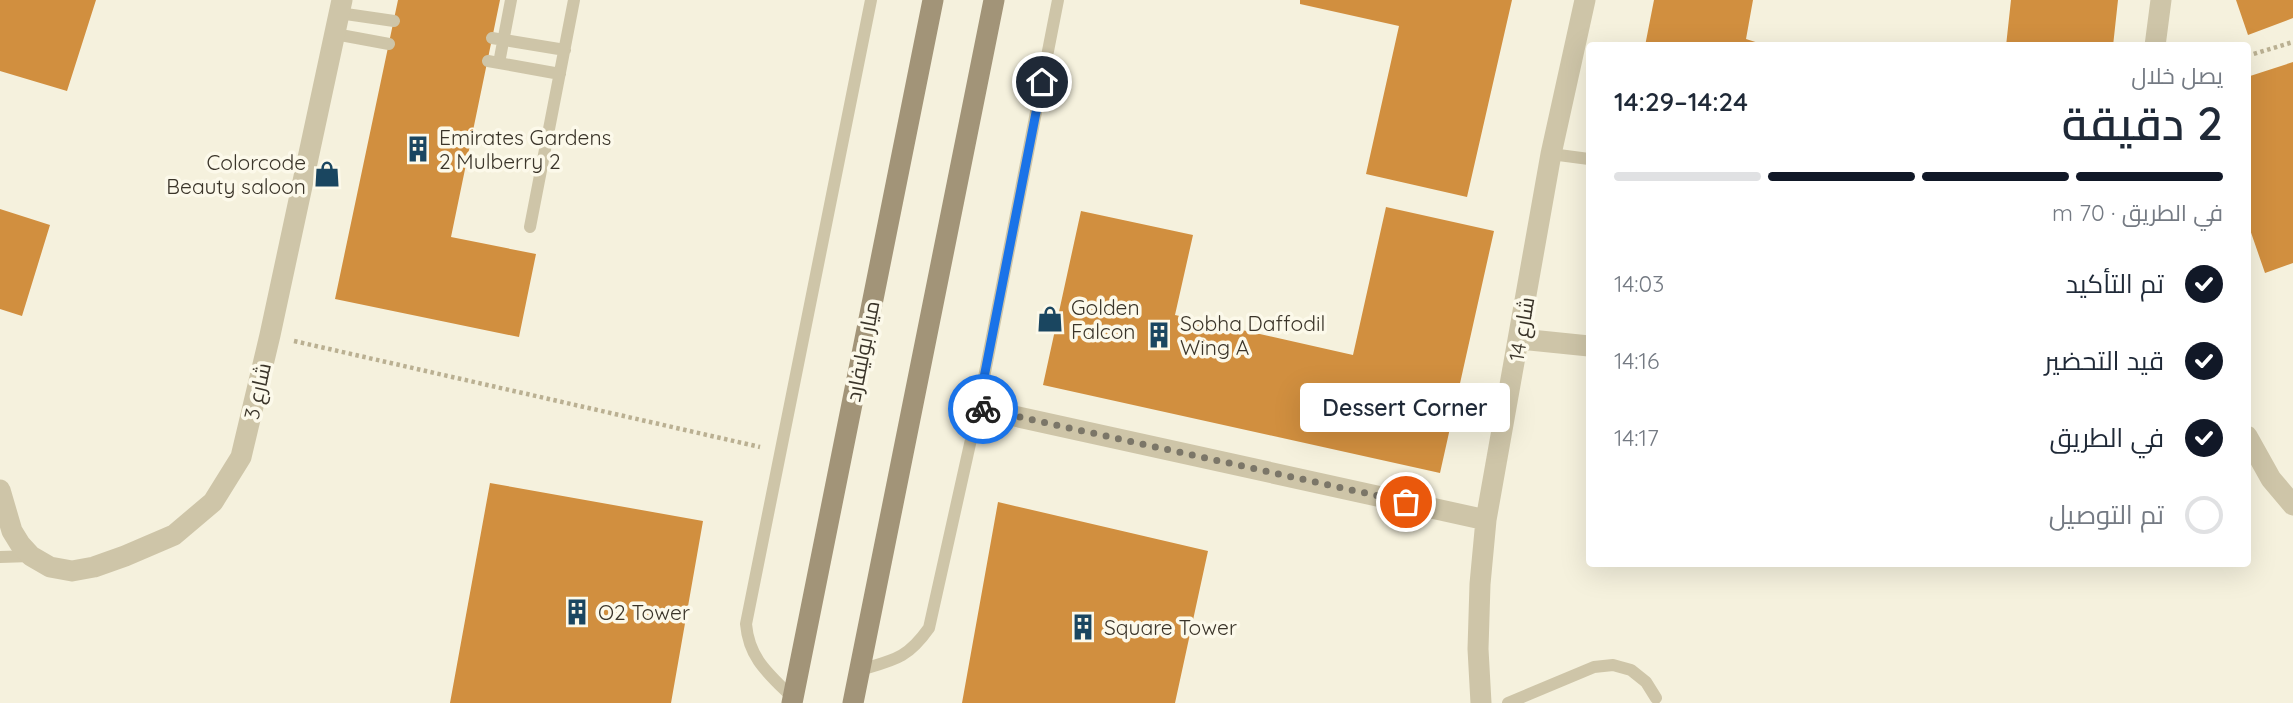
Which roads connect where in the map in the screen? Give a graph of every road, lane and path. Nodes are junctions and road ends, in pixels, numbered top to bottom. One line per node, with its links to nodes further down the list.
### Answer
1 (511, 0): 12 (lane)
2 (574, 0): 16 (lane)
3 (871, 0): 27 (lane)
4 (933, 0): 35 (street, ميار بوليفارد)
5 (994, 0): 33 (street)
6 (1058, 0): 25 (lane)
7 (1586, 0): 19 (street, شارع 14)
8 (2161, 0): 13 (street)
9 (341, 6): 10 (lane); 11 (street, شارع 3)
10 (394, 22)
11 (335, 34): 15 (lane); 22 (street, شارع 3)
12 (498, 39): 16 (lane); 18 (lane)
13 (2156, 42)
14 (2293, 42): 17 (path)
15 (389, 44)
16 (565, 50): 18 (lane)
17 (2251, 55)
18 (560, 74): 21 (lane)
19 (1551, 154): 20 (lane); 23 (street, شارع 14)
20 (1586, 159)
21 (530, 227)
22 (270, 335): 27 (path); 31 (street, شارع 3)
23 (1520, 339): 24 (street); 30 (street, شارع 14)
24 (1586, 345)
25 (978, 408): 30 (street); 33 (lane)
26 (2251, 443): 29 (street)
27 (780, 452): 35 (lane)
28 (0, 490): 31 (street)
29 (2293, 505)
30 (1486, 520): 37 (street, شارع 14)
31 (31, 556): 32 (lane)
32 (0, 557)
33 (860, 670): 36 (street)
34 (1656, 698): 38 (lane)
35 (792, 700)
36 (853, 703)
37 (1481, 703)
38 (1508, 703)

